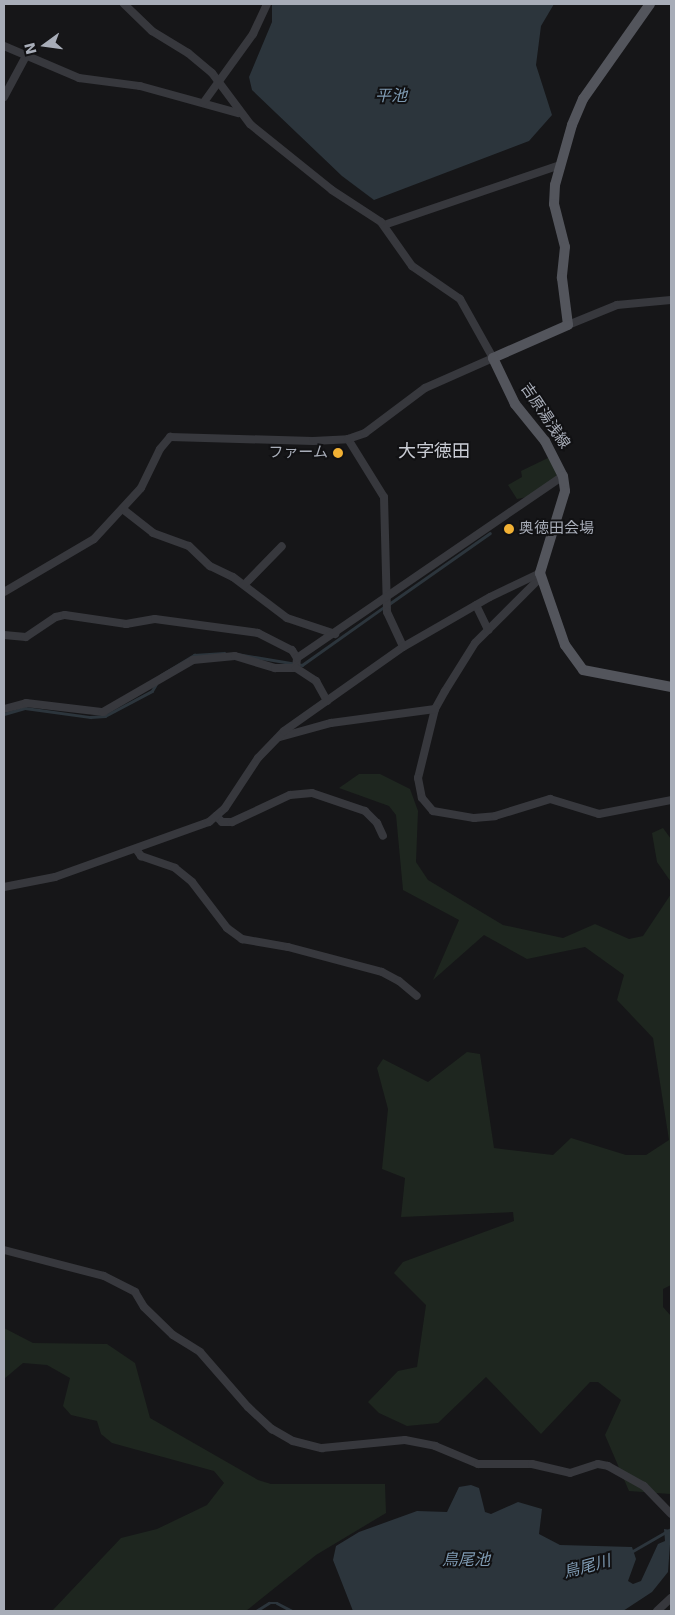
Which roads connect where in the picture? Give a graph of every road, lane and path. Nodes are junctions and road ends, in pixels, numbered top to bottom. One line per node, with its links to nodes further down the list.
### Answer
1 (124, 4): 6 (street)
2 (267, 4): 6 (street)
3 (650, 4): 10 (main road)
4 (4, 46): 5 (street)
5 (26, 56): 7 (street); 8 (street)
6 (220, 84): 8 (street); 9 (street)
7 (4, 97)
8 (204, 102): 9 (street)
9 (239, 113): 11 (street)
10 (560, 165): 11 (street); 13 (main road)
11 (384, 225): 14 (street)
12 (671, 300): 13 (street)
13 (568, 325): 14 (main road)
14 (493, 358): 15 (street); 16 (main road, 吉原湯浅線)
15 (348, 438): 17 (street); 22 (street)
16 (563, 476): 19 (main road, 吉原湯浅線); 22 (street)
17 (124, 510): 20 (street); 21 (street)
18 (282, 546): 20 (street)
19 (541, 575): 23 (street); 24 (street); 30 (main road)
20 (244, 585): 25 (street)
21 (4, 592)
22 (386, 598): 25 (street); 27 (street)
23 (476, 605): 24 (street); 27 (street)
24 (488, 630): 33 (street)
25 (335, 634): 28 (street)
26 (4, 635): 28 (street)
27 (403, 647): 31 (street)
28 (297, 658): 29 (street)
29 (296, 668): 31 (street); 32 (street)
30 (671, 687)
31 (327, 701): 34 (street)
32 (4, 709)
33 (435, 709): 34 (street); 35 (street)
34 (276, 738): 36 (street)
35 (671, 800)
36 (216, 816): 37 (street); 38 (street)
37 (383, 836)
38 (136, 849): 39 (street); 40 (street)
39 (4, 886)
40 (417, 996)
41 (4, 1250): 42 (street)
42 (671, 1514)
43 (671, 1598): 44 (street)
44 (657, 1611)

